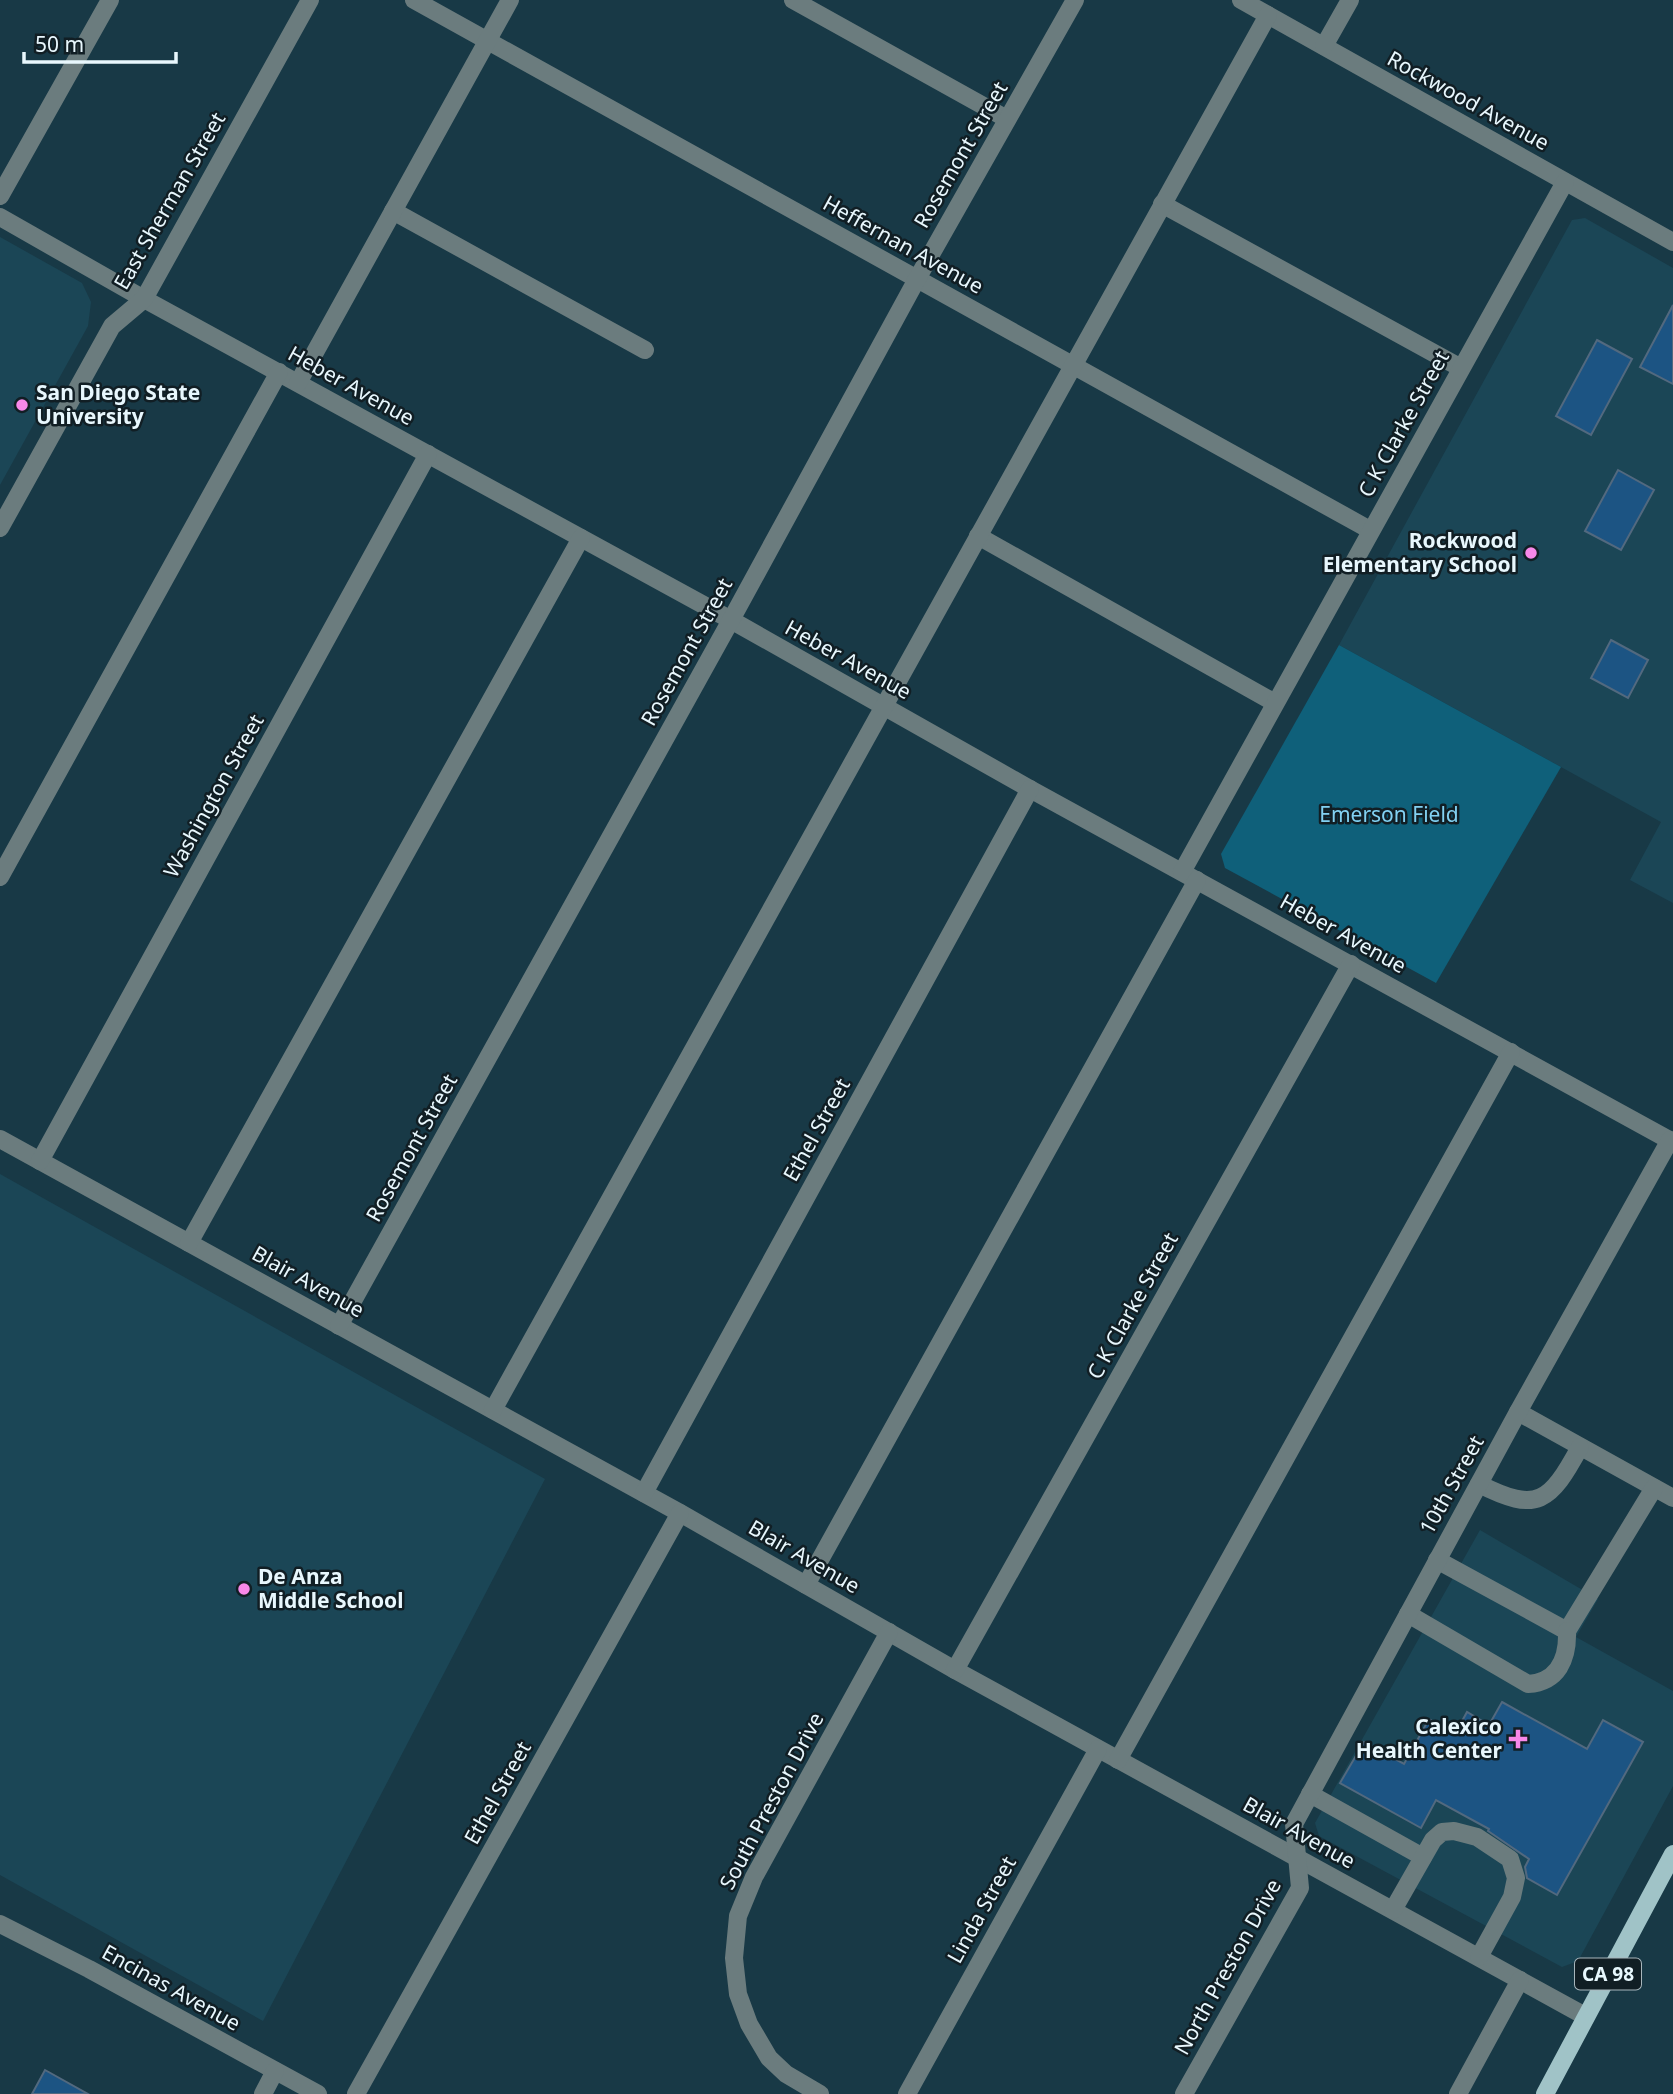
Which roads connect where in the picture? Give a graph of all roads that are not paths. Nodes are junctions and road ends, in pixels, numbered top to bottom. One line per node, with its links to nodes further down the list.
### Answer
1 (110, 0): 14 (street)
2 (310, 0): 20 (street, East Sherman Street)
3 (414, 0): 10 (street, Heffernan Avenue)
4 (510, 0): 10 (street)
5 (793, 0): 12 (street)
6 (1075, 0): 12 (street, Rosemont Street)
7 (1241, 0): 9 (street, Rockwood Avenue)
8 (1350, 0): 11 (street)
9 (1268, 15): 11 (street, Rockwood Avenue); 15 (street)
10 (488, 41): 16 (street); 19 (street, Heffernan Avenue)
11 (1324, 46): 13 (street, Rockwood Avenue)
12 (1007, 119): 19 (street, Rosemont Street)
13 (1565, 182): 18 (street, Rockwood Avenue); 23 (street, C K Clarke Street)
14 (0, 196)
15 (1163, 204): 22 (street); 23 (street)
16 (393, 211): 21 (street); 25 (street)
17 (0, 217): 20 (street, Heber Avenue)
18 (1673, 242)
19 (917, 279): 22 (street, Heffernan Avenue); 31 (street, Rosemont Street)
20 (144, 299): 24 (street, Heber Avenue); 27 (street, East Sherman Street)
21 (645, 350)
22 (1073, 366): 28 (street, Heffernan Avenue); 29 (street)
23 (1461, 368): 28 (street, C K Clarke Street)
24 (279, 372): 25 (street, Heber Avenue); 36 (street)
25 (299, 383): 26 (street, Heber Avenue)
26 (428, 454): 30 (street, Heber Avenue); 41 (street, Washington Street)
27 (0, 528)
28 (1370, 530): 32 (street, C K Clarke Street)
29 (978, 537): 32 (street); 33 (street)
30 (581, 538): 31 (street, Heber Avenue); 42 (street)
31 (731, 620): 33 (street, Heber Avenue); 43 (street, Rosemont Street)
32 (1275, 703): 35 (street, C K Clarke Street)
33 (884, 706): 34 (street, Heber Avenue); 44 (street)
34 (1030, 789): 35 (street, Heber Avenue); 49 (street, Ethel Street)
35 (1189, 876): 37 (street, Heber Avenue); 53 (street, C K Clarke Street)
36 (0, 877)
37 (1351, 964): 38 (street, Heber Avenue); 57 (street, C K Clarke Street)
38 (1511, 1052): 40 (street, Heber Avenue); 59 (street)
39 (0, 1139): 41 (street, Blair Avenue)
40 (1672, 1141): 45 (street, 10th Street)
41 (40, 1161): 42 (street, Blair Avenue)
42 (189, 1243): 43 (street, Blair Avenue)
43 (339, 1326): 44 (street, Blair Avenue)
44 (493, 1410): 49 (street, Blair Avenue)
45 (1518, 1412): 46 (street); 47 (street, 10th Street)
46 (1580, 1447): 47 (street); 48 (street)
47 (1479, 1484): 52 (street, 10th Street)
48 (1654, 1488): 50 (street); 55 (street)
49 (644, 1493): 51 (street, Blair Avenue)
50 (1673, 1499)
51 (680, 1513): 53 (street, Blair Avenue); 72 (street, Ethel Street)
52 (1437, 1560): 54 (street, 10th Street); 55 (street)
53 (806, 1585): 56 (street, Blair Avenue)
54 (1408, 1614): 55 (street); 60 (street, 10th Street)
55 (1567, 1631)
56 (889, 1632): 57 (street, Blair Avenue); 73 (street, South Preston Drive)
57 (955, 1670): 58 (street, Blair Avenue)
58 (1098, 1749): 59 (street, Blair Avenue); 74 (street, Linda Street)
59 (1118, 1760): 63 (street, Blair Avenue)
60 (1310, 1794): 62 (street); 63 (street, 10th Street)
61 (1673, 1854): 68 (main road, CA 98)
62 (1423, 1857): 64 (street); 66 (street)
63 (1298, 1858): 64 (street, Blair Avenue); 75 (street, North Preston Drive)
64 (1393, 1910): 66 (street, Blair Avenue)
65 (0, 1924): 69 (street, Encinas Avenue)
66 (1479, 1957): 67 (street, Blair Avenue)
67 (1520, 1980): 68 (street, Blair Avenue); 76 (street)
68 (1585, 2016): 77 (main road, CA 98)
69 (275, 2071): 70 (street); 71 (street, Encinas Avenue)
70 (263, 2094)
71 (318, 2094)
72 (356, 2094)
73 (820, 2094)
74 (907, 2094)
75 (1184, 2094)
76 (1458, 2094)
77 (1545, 2094)

